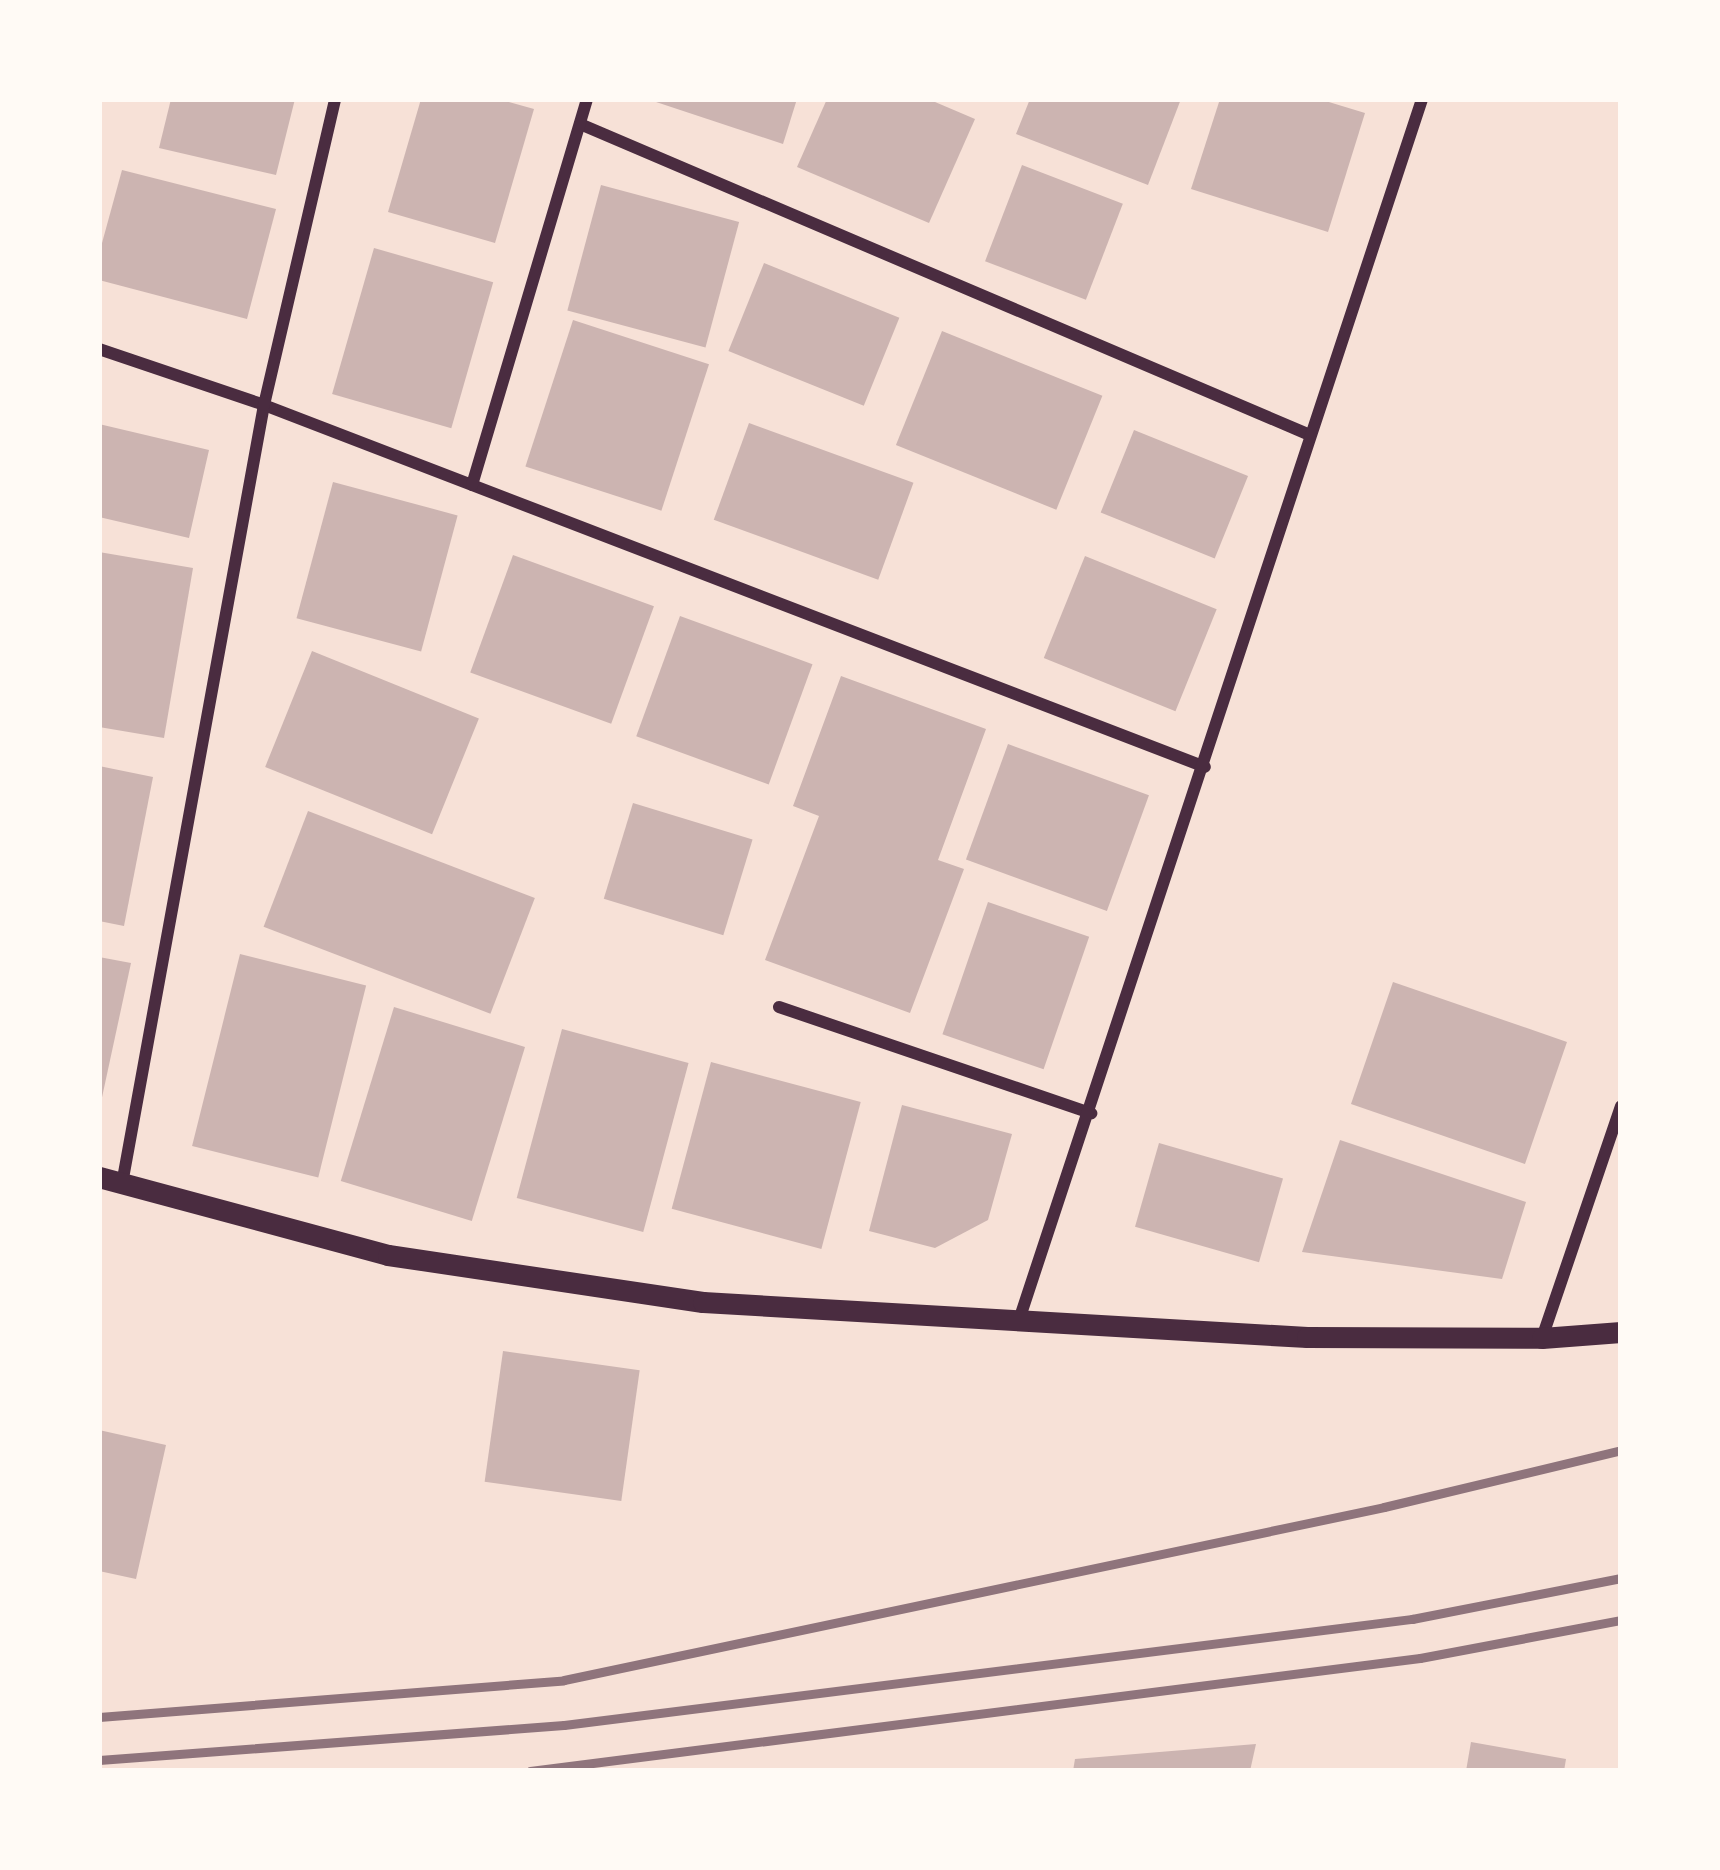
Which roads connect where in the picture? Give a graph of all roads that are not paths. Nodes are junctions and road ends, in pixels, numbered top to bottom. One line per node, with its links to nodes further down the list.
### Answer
1 (335, 99): 6 (street)
2 (587, 99): 4 (street)
3 (1422, 99): 7 (street)
4 (580, 124): 7 (street); 8 (street)
5 (99, 349): 6 (street)
6 (264, 405): 8 (street); 14 (street)
7 (1310, 435): 9 (street)
8 (472, 485): 9 (street)
9 (1205, 767): 12 (street)
10 (779, 1007): 12 (street)
11 (1621, 1106): 17 (street)
12 (1091, 1113): 15 (street)
13 (99, 1177): 14 (street)
14 (122, 1184): 15 (street)
15 (1018, 1320): 17 (street)
16 (1621, 1332): 17 (street)
17 (1542, 1338)

